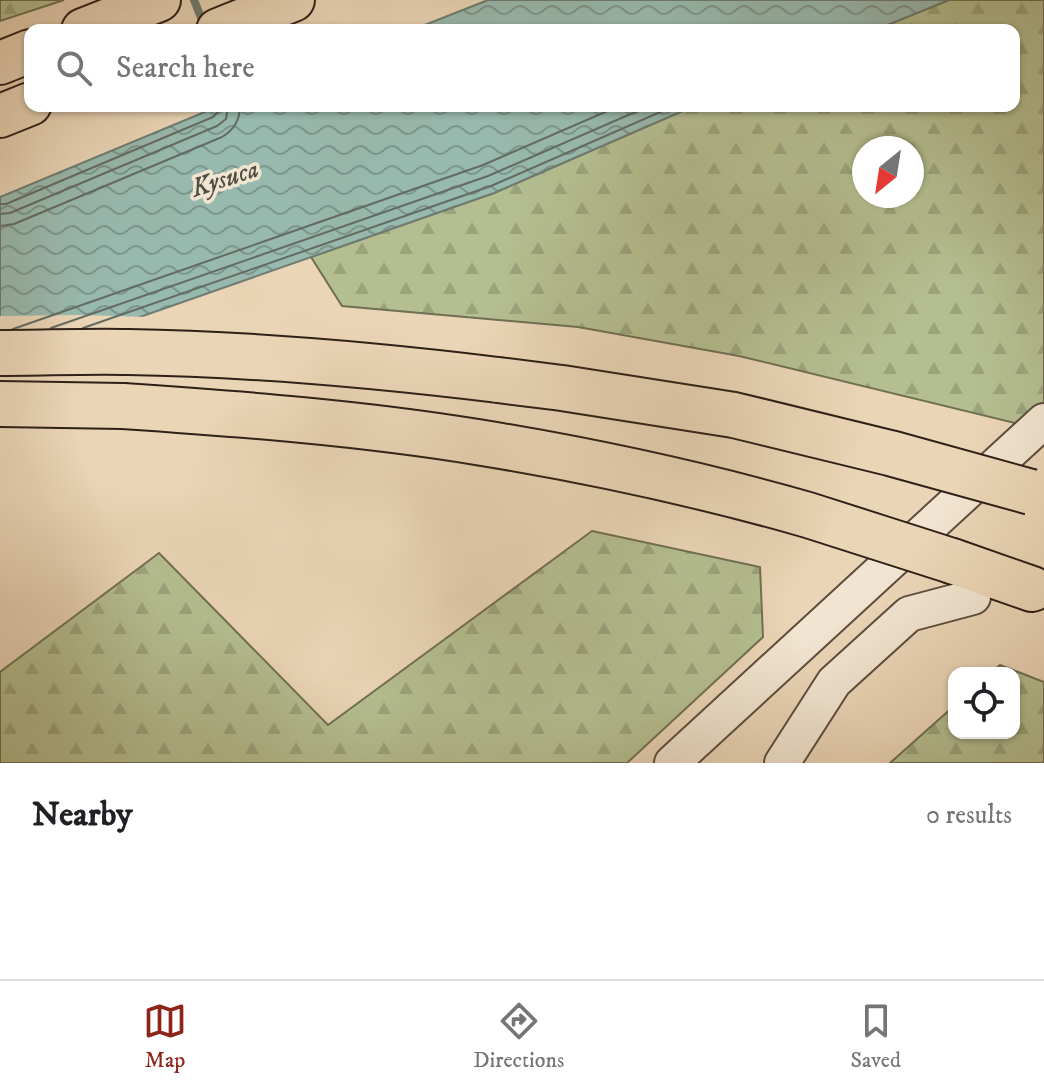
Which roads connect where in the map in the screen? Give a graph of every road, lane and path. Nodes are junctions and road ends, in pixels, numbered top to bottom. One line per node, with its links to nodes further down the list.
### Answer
1 (159, 0): 3 (main road)
2 (293, 0): 4 (main road)
3 (98, 24)
4 (233, 24)
5 (24, 53): 6 (main road)
6 (0, 63)
7 (24, 106): 8 (main road)
8 (0, 116)
9 (0, 353): 12 (highway, bridge)
10 (0, 404): 13 (highway, bridge)
11 (1044, 421): 15 (street)
12 (1038, 494)
13 (962, 579): 14 (highway); 16 (street)
14 (1032, 589)
15 (672, 763)
16 (782, 763)

